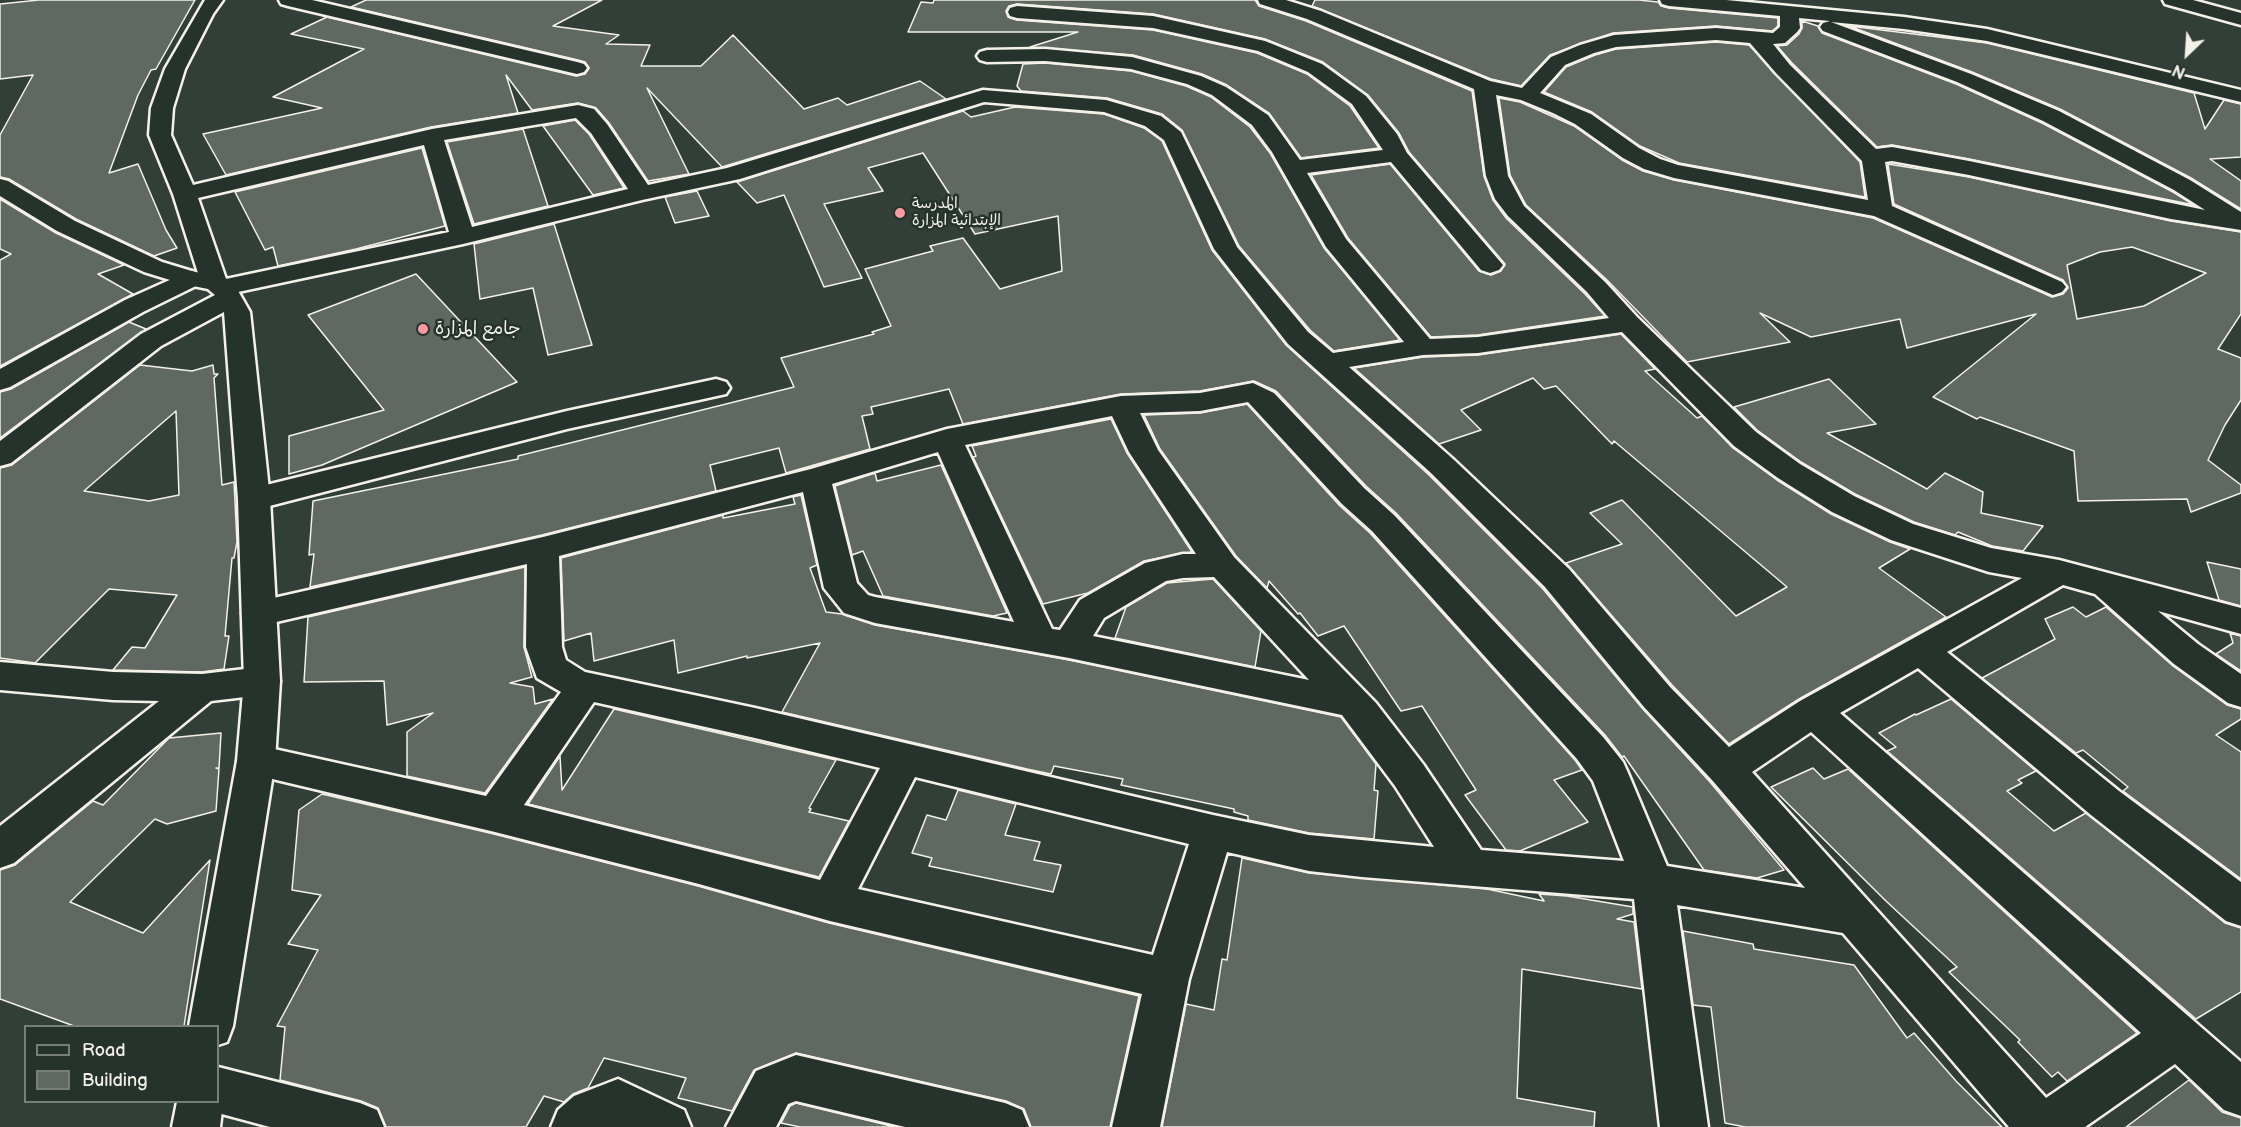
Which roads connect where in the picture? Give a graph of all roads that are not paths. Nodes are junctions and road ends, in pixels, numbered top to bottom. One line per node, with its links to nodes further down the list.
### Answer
1 (214, 0): 26 (street)
2 (1267, 0): 16 (street)
3 (1669, 0): 7 (street)
4 (1745, 0): 8 (street)
5 (2172, 0): 11 (street)
6 (301, 1): 14 (street)
7 (1715, 3): 8 (street)
8 (1764, 9): 9 (street)
9 (1800, 13): 13 (street); 19 (street); 28 (street)
10 (1160, 14): 12 (street); 15 (street); 21 (street)
11 (2241, 19)
12 (1007, 26): 15 (street); 18 (street)
13 (1756, 38): 17 (street); 22 (street)
14 (577, 68)
15 (1119, 85): 18 (street); 23 (street); 35 (street)
16 (1484, 86): 17 (street); 33 (street)
17 (1527, 95): 27 (street)
18 (982, 96): 25 (street)
19 (2241, 96)
20 (432, 135): 25 (street); 26 (street); 29 (street)
21 (1397, 155): 23 (street); 30 (street)
22 (1873, 159): 27 (street); 28 (street)
23 (1293, 168): 34 (street)
24 (0, 186): 31 (street)
25 (642, 193): 29 (street)
26 (185, 194): 31 (street)
27 (1881, 210): 32 (street)
28 (2241, 223)
29 (463, 237): 31 (street)
30 (1490, 265)
31 (215, 287): 36 (street); 40 (street); 42 (street)
32 (2053, 288)
33 (1628, 322): 34 (street); 45 (street)
34 (1423, 347): 35 (street)
35 (1327, 362): 60 (street)
36 (7, 370)
37 (716, 388): 42 (street)
38 (1121, 405): 39 (street); 44 (street); 65 (street)
39 (947, 439): 41 (street); 49 (street)
40 (0, 456)
41 (815, 478): 43 (street); 49 (street)
42 (254, 499): 47 (street)
43 (543, 549): 47 (street); 53 (street)
44 (1222, 566): 49 (street); 56 (street)
45 (2059, 572): 46 (street); 50 (street)
46 (2103, 584): 48 (street); 55 (street)
47 (259, 613): 52 (street)
48 (2241, 621)
49 (1054, 643): 56 (street)
50 (1920, 650): 57 (street); 67 (street)
51 (0, 676): 54 (street)
52 (262, 681): 54 (street); 59 (street)
53 (585, 686): 58 (street); 61 (street)
54 (202, 688): 63 (street)
55 (2241, 693)
56 (1353, 703): 64 (street)
57 (1813, 711): 60 (street); 71 (street)
58 (905, 758): 62 (street); 66 (street)
59 (256, 761): 61 (street); 70 (street)
60 (1726, 769): 68 (street)
61 (495, 815): 66 (street)
62 (1213, 832): 64 (street); 69 (street)
63 (0, 850)
64 (1470, 868): 65 (street)
65 (1653, 882): 68 (street); 82 (street)
66 (830, 902): 69 (street)
67 (2241, 907)
68 (1852, 915): 83 (street)
69 (1167, 979): 81 (street)
70 (211, 1025)
71 (2178, 1035): 73 (street); 83 (street)
72 (219, 1090): 76 (street)
73 (2241, 1093)
74 (200, 1103): 75 (street)
75 (196, 1127)
76 (360, 1127)
77 (575, 1127): 78 (street)
78 (667, 1127)
79 (750, 1127): 80 (street)
80 (1005, 1127)
81 (1136, 1127)
82 (1684, 1127)
83 (2042, 1127)

